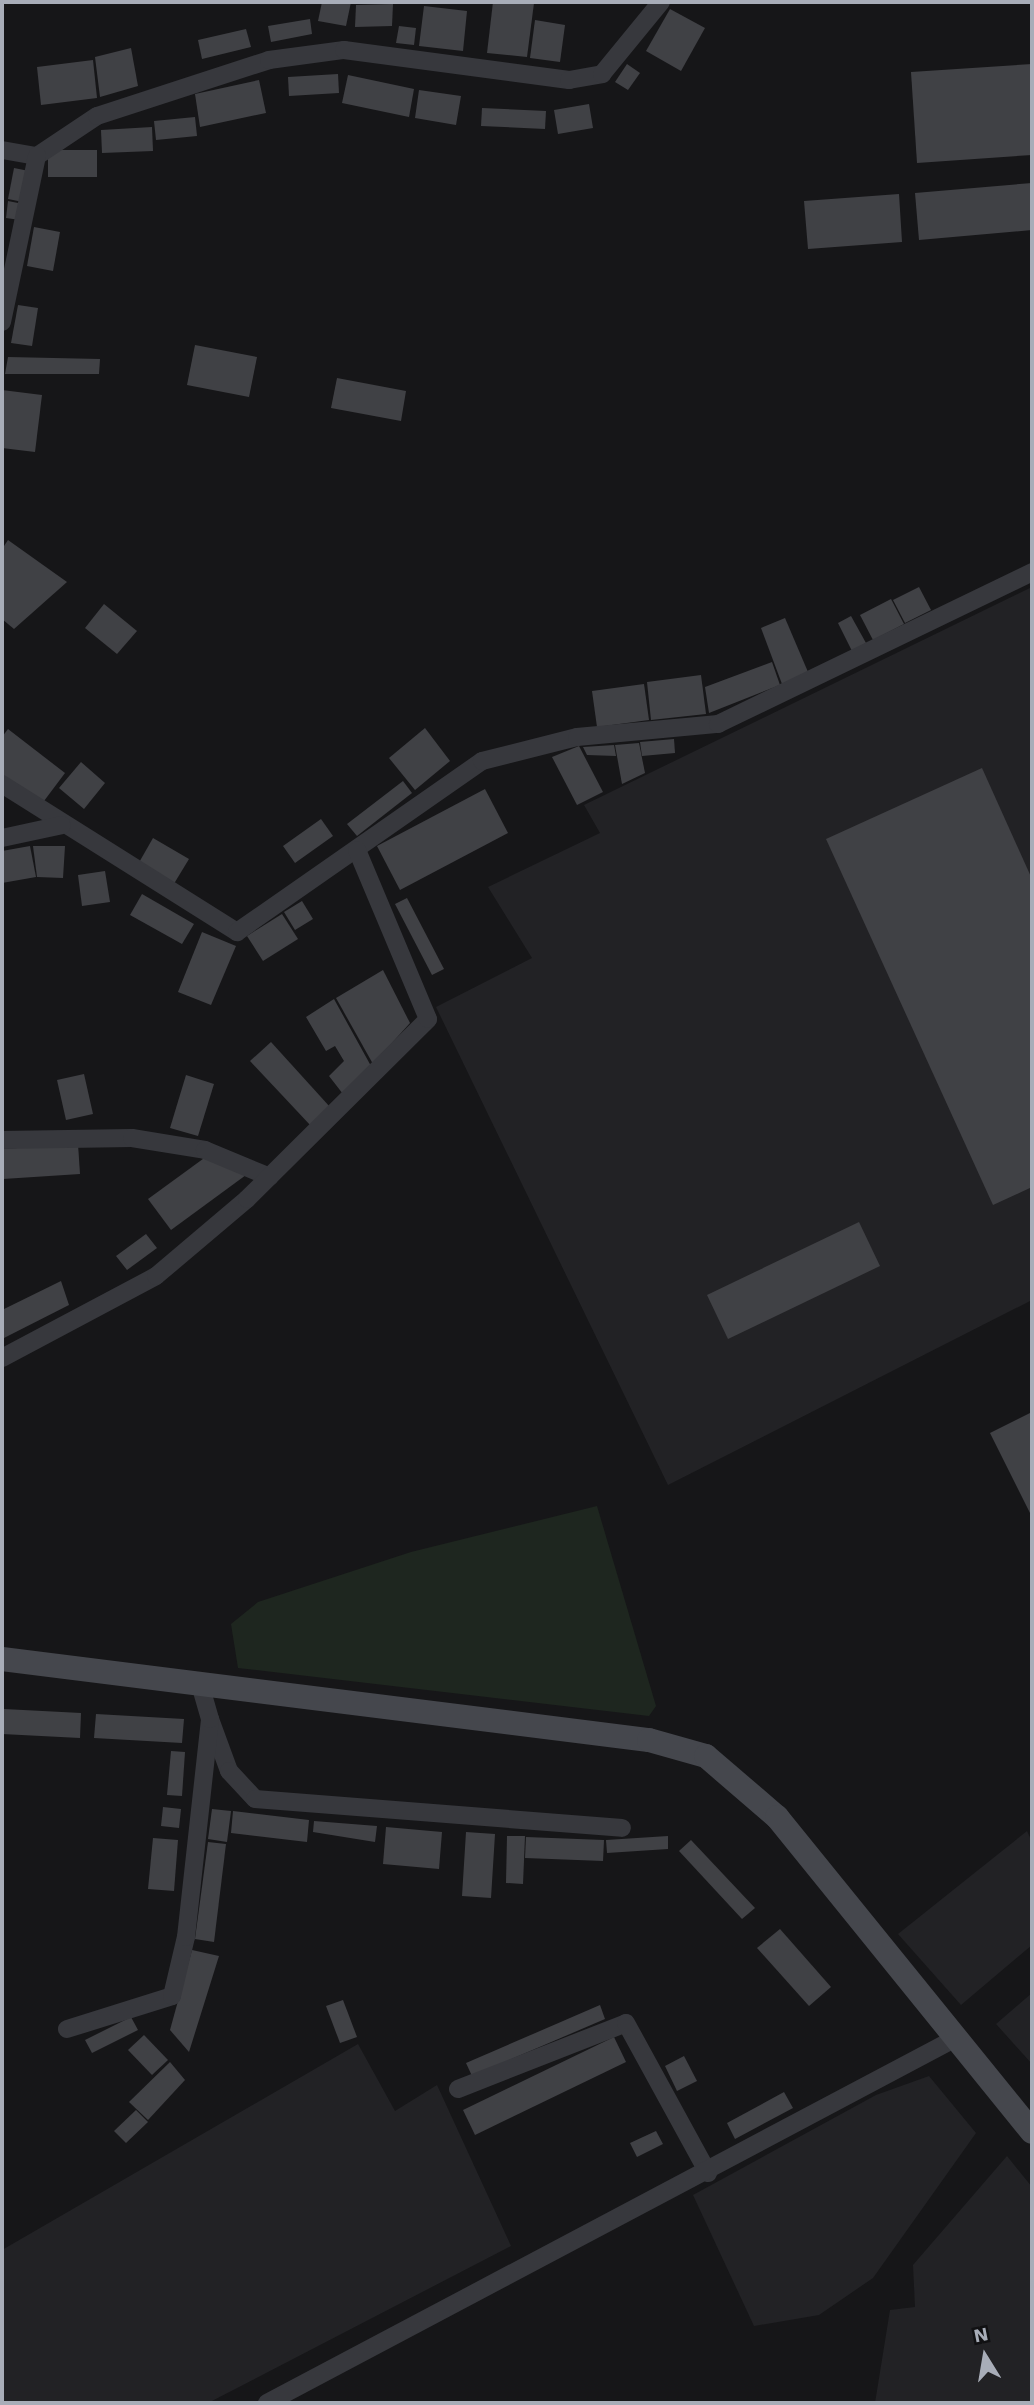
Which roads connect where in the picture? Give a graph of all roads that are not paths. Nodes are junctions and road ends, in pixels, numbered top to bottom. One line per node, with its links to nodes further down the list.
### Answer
1 (662, 2): 3 (street)
2 (2, 150): 3 (street)
3 (37, 156): 4 (street)
4 (2, 321)
5 (1032, 572): 9 (street)
6 (2, 784): 7 (street)
7 (62, 825): 8 (street); 9 (street)
8 (2, 838)
9 (356, 850): 11 (street)
10 (2, 1140): 11 (street)
11 (270, 1177): 12 (street)
12 (2, 1358)
13 (2, 1660): 14 (main road)
14 (200, 1684): 15 (street); 18 (main road)
15 (210, 1719): 16 (street); 17 (street)
16 (622, 1828)
17 (67, 2029)
18 (956, 2038): 20 (main road); 21 (street)
19 (458, 2089): 21 (street)
20 (1032, 2132)
21 (708, 2173): 22 (street)
22 (267, 2403)

